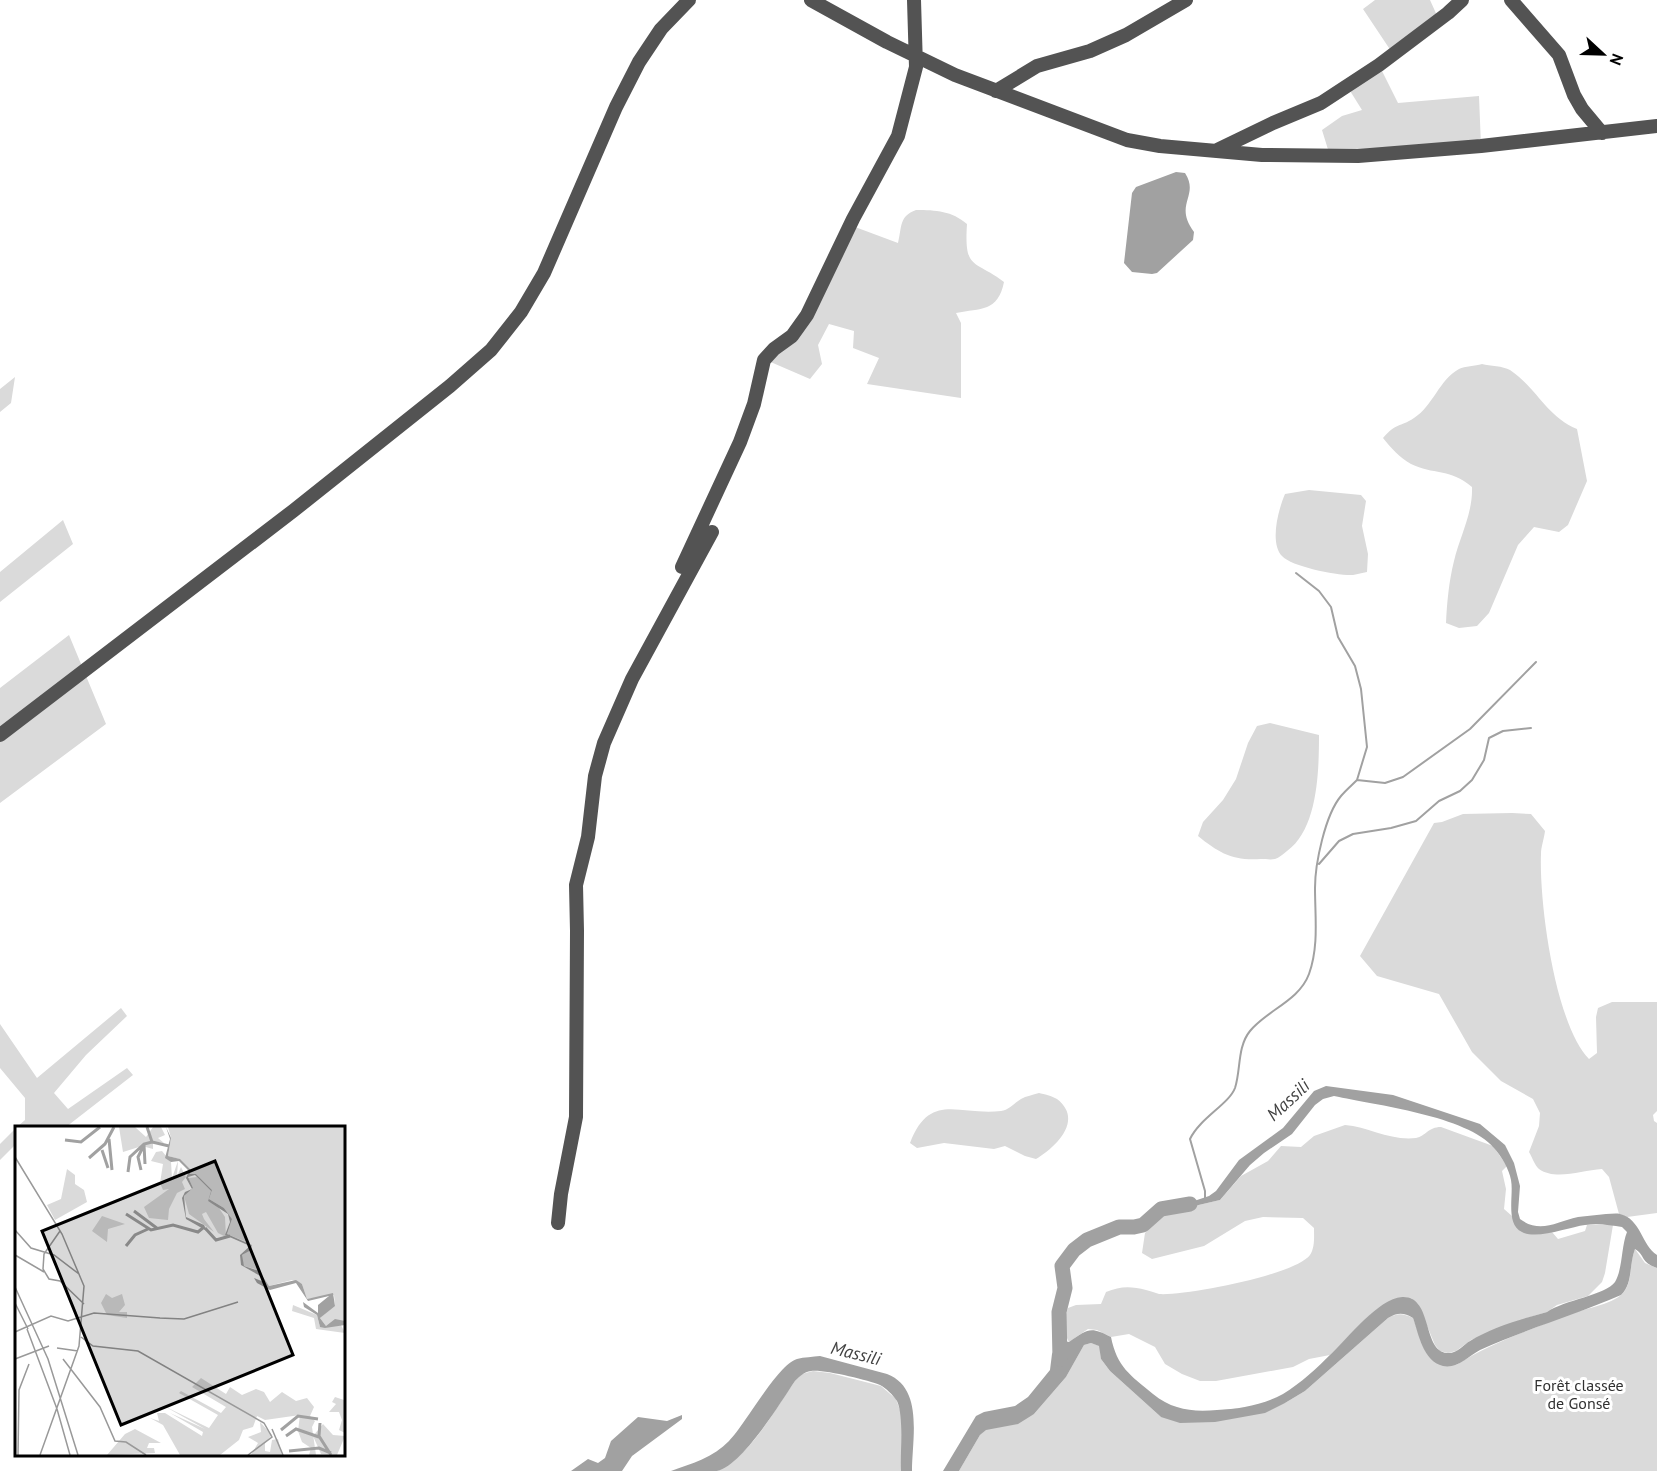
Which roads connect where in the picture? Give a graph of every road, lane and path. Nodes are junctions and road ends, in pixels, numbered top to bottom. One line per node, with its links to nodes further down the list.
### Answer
1 (689, 0): 14 (street)
2 (811, 0): 7 (street)
3 (914, 0): 7 (street)
4 (1186, 0): 8 (street)
5 (1462, 0): 11 (street)
6 (1511, 0): 10 (street)
7 (916, 55): 8 (street); 13 (street)
8 (996, 91): 11 (street)
9 (1657, 126): 10 (street)
10 (1602, 133): 11 (street)
11 (1213, 152)
12 (712, 531): 15 (street)
13 (664, 608)
14 (0, 735)
15 (558, 1223)

